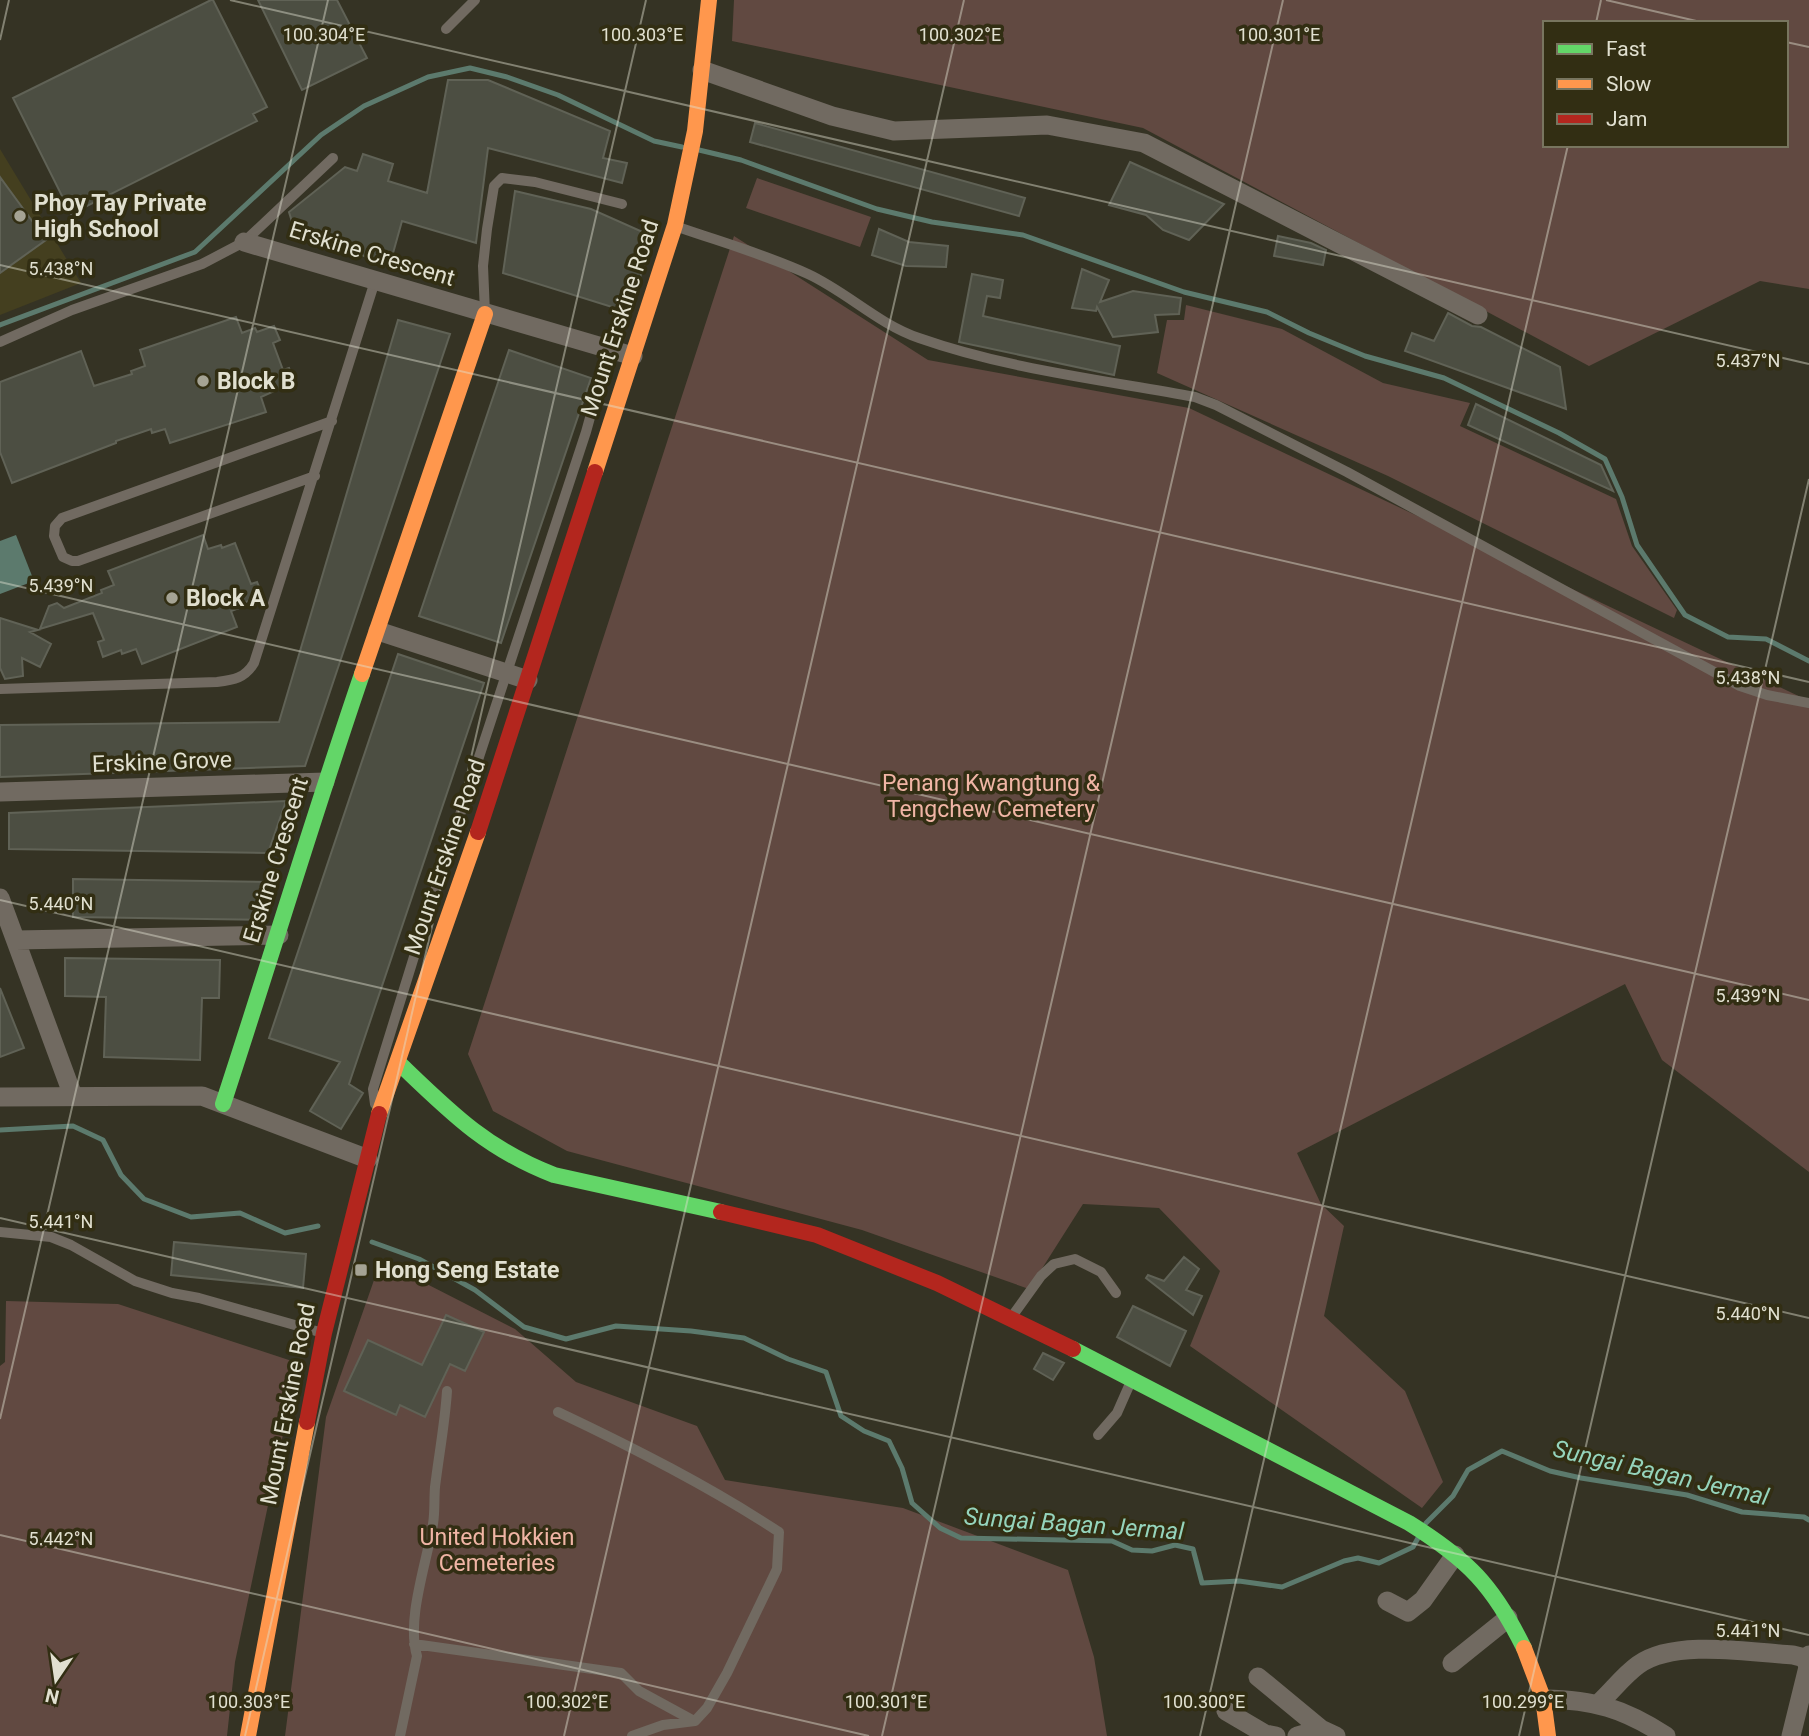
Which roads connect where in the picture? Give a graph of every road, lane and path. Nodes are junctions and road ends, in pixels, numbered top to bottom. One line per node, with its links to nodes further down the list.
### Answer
1 (475, 0): 3 (lane)
2 (709, 0): 4 (street, Mount Erskine Road)
3 (446, 29)
4 (702, 70): 7 (street, Mount Erskine Road); 11 (street)
5 (333, 158): 8 (lane)
6 (622, 204): 10 (lane)
7 (674, 225): 14 (street, Mount Erskine Road); 21 (lane)
8 (244, 242): 9 (street, Erskine Crescent); 12 (lane)
9 (375, 281): 10 (street, Erskine Crescent); 15 (lane)
10 (485, 314): 13 (street, Erskine Crescent); 17 (street, Erskine Crescent)
11 (1478, 315)
12 (0, 342)
13 (609, 349): 14 (street, Erskine Crescent); 18 (lane)
14 (633, 356): 19 (street, Mount Erskine Road)
15 (332, 421): 16 (lane); 16 (lane)
16 (315, 476): 20 (lane)
17 (378, 631): 18 (street); 22 (street, Erskine Crescent)
18 (506, 674): 19 (street); 31 (lane)
19 (528, 680): 27 (street, Mount Erskine Road)
20 (0, 689)
21 (1809, 703)
22 (325, 782): 23 (street, Erskine Grove); 25 (street, Erskine Crescent)
23 (0, 792)
24 (0, 898): 26 (street)
25 (279, 935): 26 (street); 30 (street, Erskine Crescent)
26 (16, 940): 28 (street)
27 (398, 1062): 31 (street, Mount Erskine Road); 35 (street)
28 (73, 1096): 29 (street); 30 (street)
29 (0, 1097)
30 (223, 1104): 32 (street)
31 (378, 1118): 32 (street, Mount Erskine Road)
32 (368, 1159): 36 (street, Mount Erskine Road)
33 (0, 1232): 36 (lane)
34 (1116, 1293): 35 (lane)
35 (1011, 1319): 37 (street)
36 (324, 1333): 53 (street, Mount Erskine Road)
37 (1132, 1378): 40 (lane); 41 (street)
38 (447, 1391): 44 (lane)
39 (558, 1412): 51 (lane)
40 (1098, 1435)
41 (1455, 1555): 42 (street); 43 (street)
42 (1387, 1601)
43 (1508, 1618): 46 (street); 48 (street)
44 (414, 1644): 51 (lane); 54 (lane)
45 (1807, 1656): 49 (street); 60 (street)
46 (1452, 1663)
47 (1258, 1677): 52 (street)
48 (1544, 1699): 49 (street); 58 (street)
49 (1600, 1703): 59 (street)
50 (1226, 1711): 56 (street)
51 (695, 1721): 55 (lane)
52 (1329, 1733): 57 (street)
53 (248, 1736)
54 (400, 1736)
55 (632, 1736)
56 (1276, 1736)
57 (1297, 1736)
58 (1548, 1736)
59 (1666, 1736)
60 (1791, 1736)

